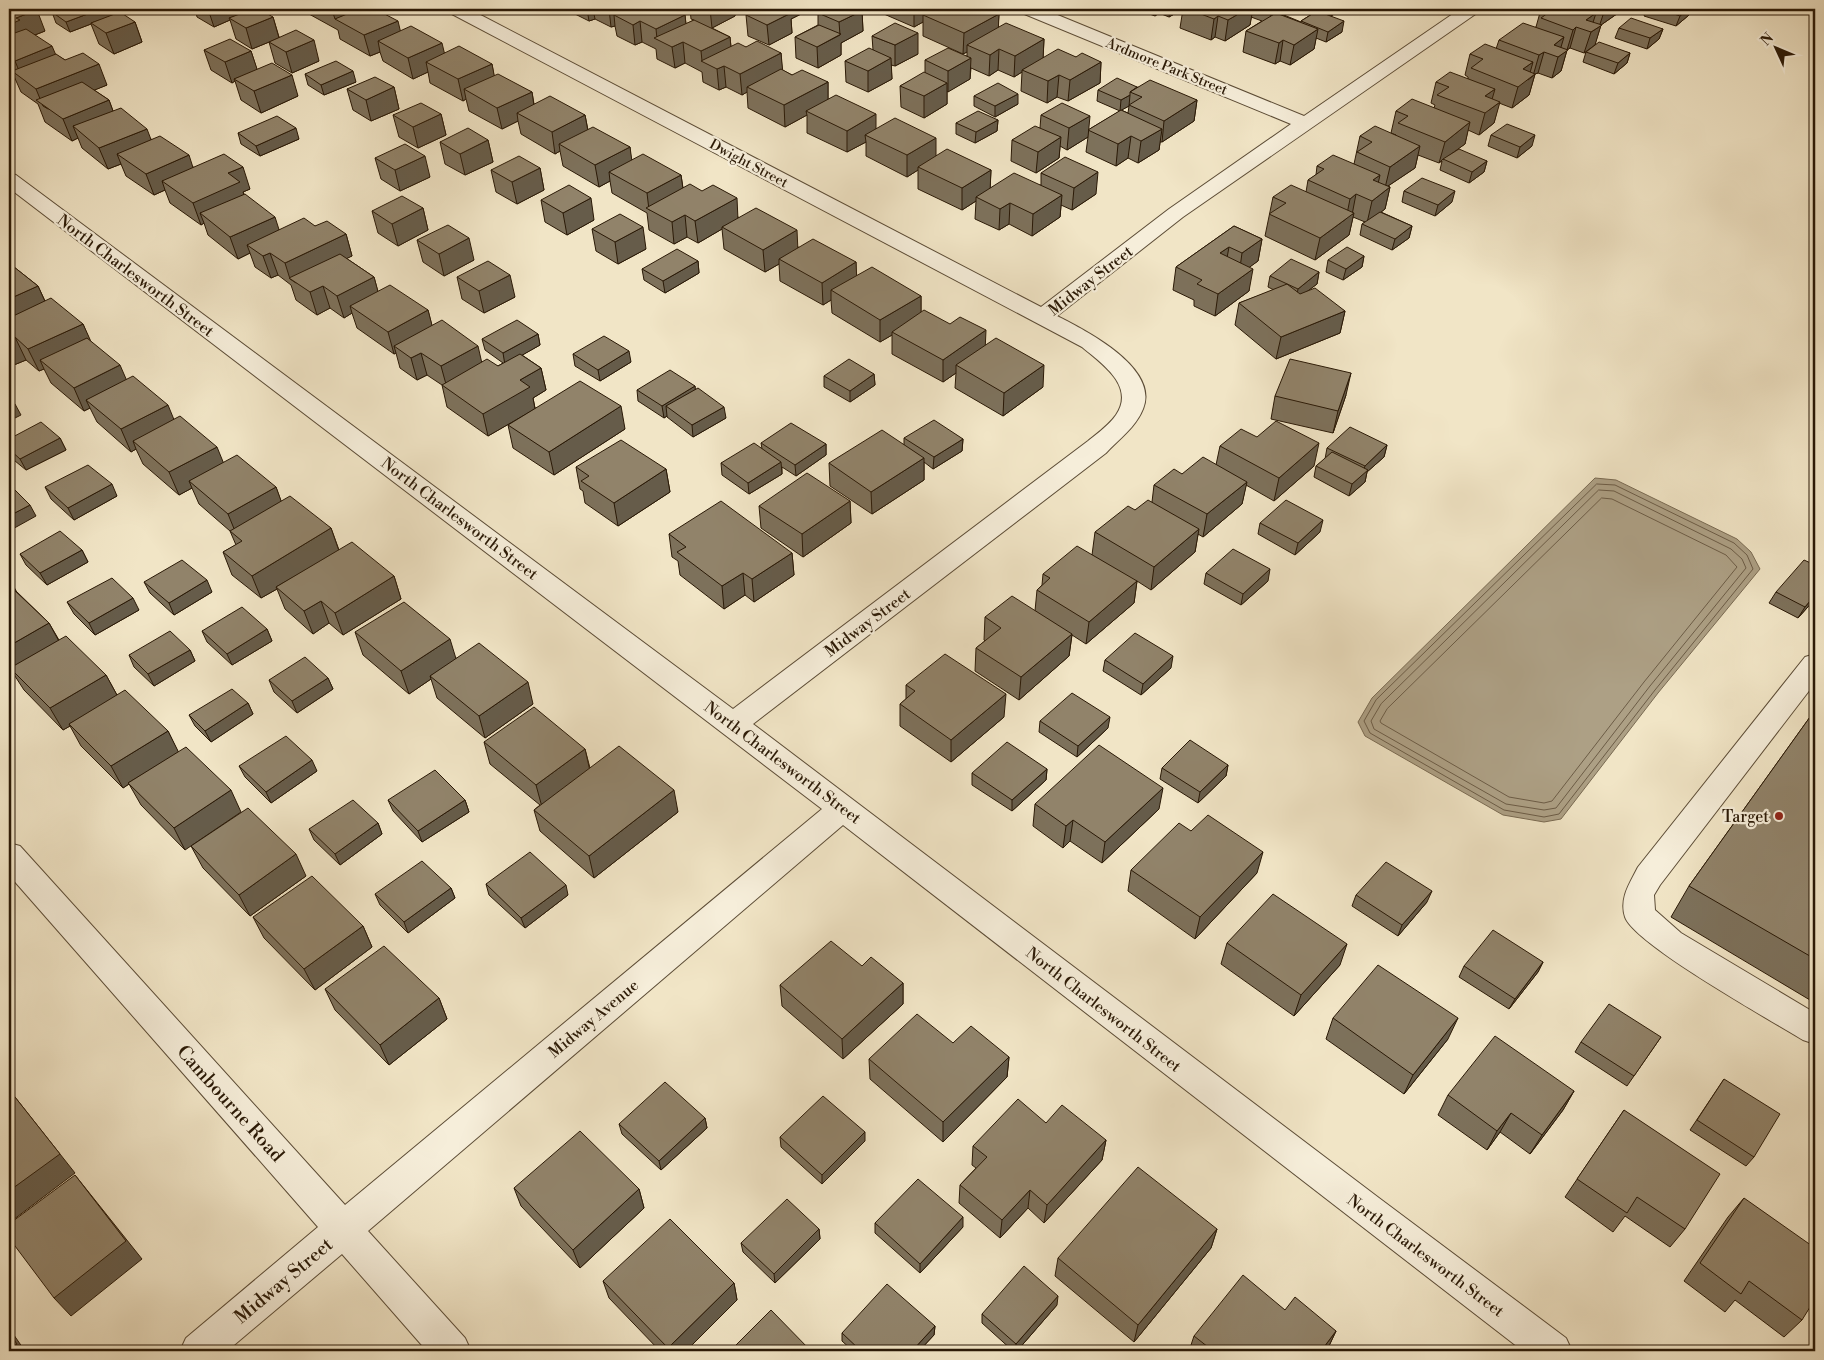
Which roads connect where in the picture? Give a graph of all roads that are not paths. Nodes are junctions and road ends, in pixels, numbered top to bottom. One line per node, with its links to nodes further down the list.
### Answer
1 (456, 9): 6 (street, Dwight Street)
2 (1028, 9): 4 (street, Ardmore Park Street)
3 (1471, 9): 4 (street, Midway Street)
4 (1305, 123): 6 (street, Midway Street)
5 (9, 179): 8 (street, North Charlesworth Street)
6 (1042, 317): 8 (street, Midway Street)
7 (1815, 664): 11 (street)
8 (733, 724): 9 (street, North Charlesworth Street)
9 (843, 808): 12 (street, Midway Avenue); 15 (street, North Charlesworth Street)
10 (9, 854): 12 (street, Cambourne Road)
11 (1815, 1030)
12 (343, 1228): 13 (street, Midway Street); 14 (street, Cambourne Road)
13 (199, 1351)
14 (452, 1351)
15 (1554, 1351)

